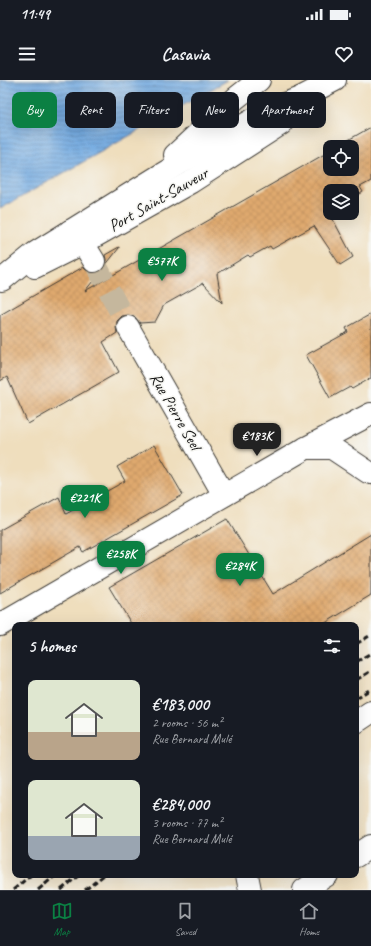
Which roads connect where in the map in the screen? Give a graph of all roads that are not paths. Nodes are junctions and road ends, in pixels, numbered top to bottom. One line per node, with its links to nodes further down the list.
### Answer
1 (259, 80): 6 (street)
2 (335, 80): 3 (street, Port Saint-Sauveur)
3 (312, 92)
4 (247, 123): 6 (street, Port Saint-Sauveur)
5 (274, 128): 7 (street, Port Saint-Sauveur)
6 (159, 176): 7 (street, Port Saint-Sauveur)
7 (77, 237): 8 (street); 9 (street, Port Saint-Sauveur)
8 (94, 262)
9 (1, 280)
10 (128, 327): 14 (street, Rue Pierre Seel)
11 (369, 416): 12 (street)
12 (306, 448): 13 (street); 14 (street)
13 (371, 473)
14 (224, 495): 15 (street)
15 (0, 625)
16 (371, 712): 17 (street)
17 (359, 720)
18 (371, 846): 19 (street)
19 (359, 854)
20 (248, 878): 22 (street)
21 (322, 878): 23 (street)
22 (250, 890)
23 (304, 890)

